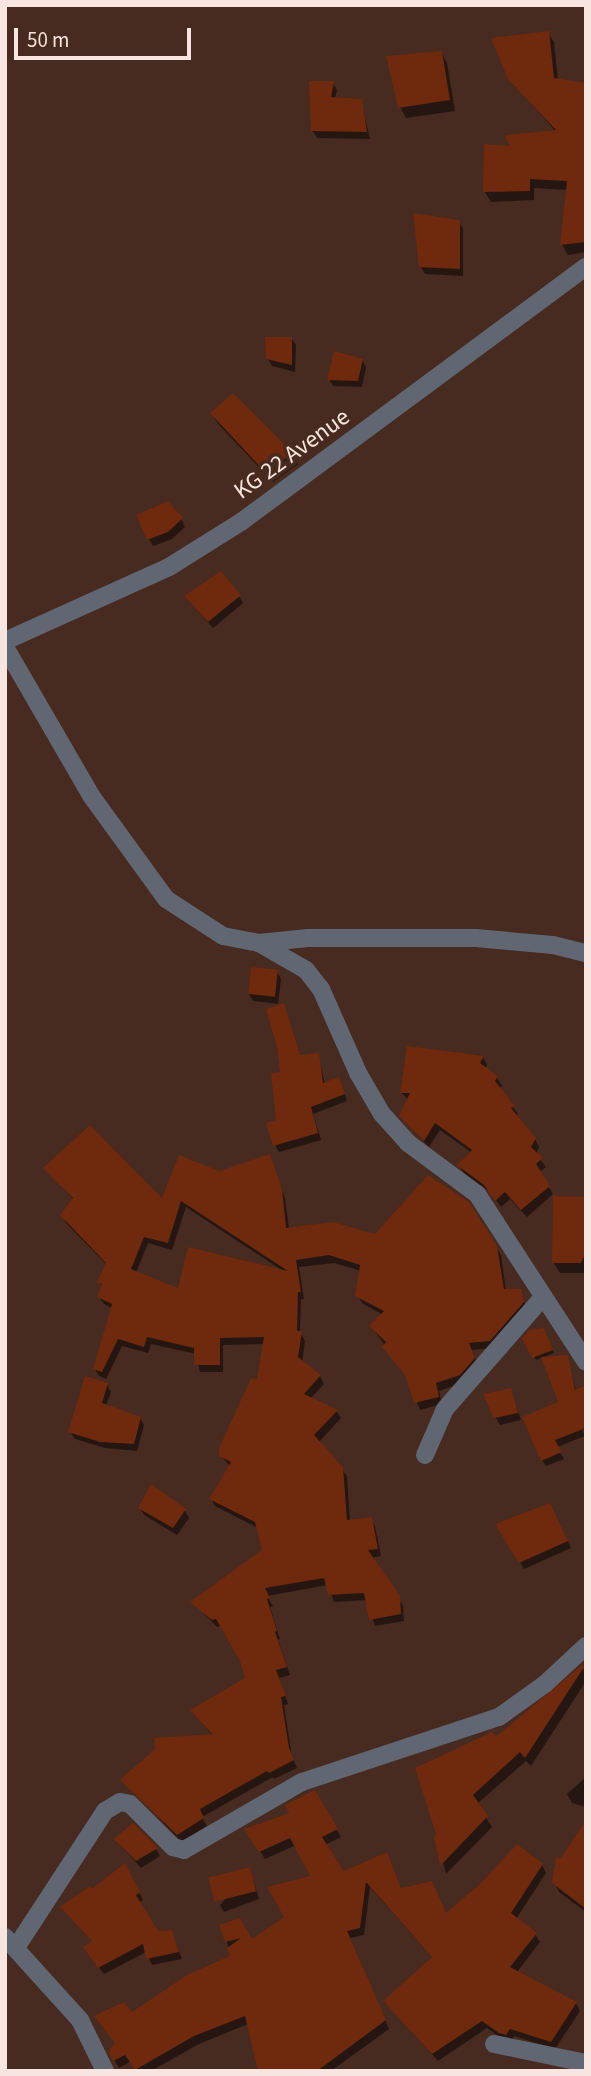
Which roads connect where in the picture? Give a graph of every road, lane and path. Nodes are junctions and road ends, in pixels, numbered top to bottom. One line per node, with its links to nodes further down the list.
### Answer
1 (586, 267): 2 (street, KG 22 Avenue)
2 (5, 644): 3 (street)
3 (259, 943): 4 (street); 5 (street)
4 (586, 953)
5 (543, 1297): 6 (street); 7 (street)
6 (586, 1362)
7 (425, 1455)
8 (586, 1646): 9 (street)
9 (11, 1941): 12 (street)
10 (494, 2044): 11 (street)
11 (586, 2063)
12 (105, 2071)

